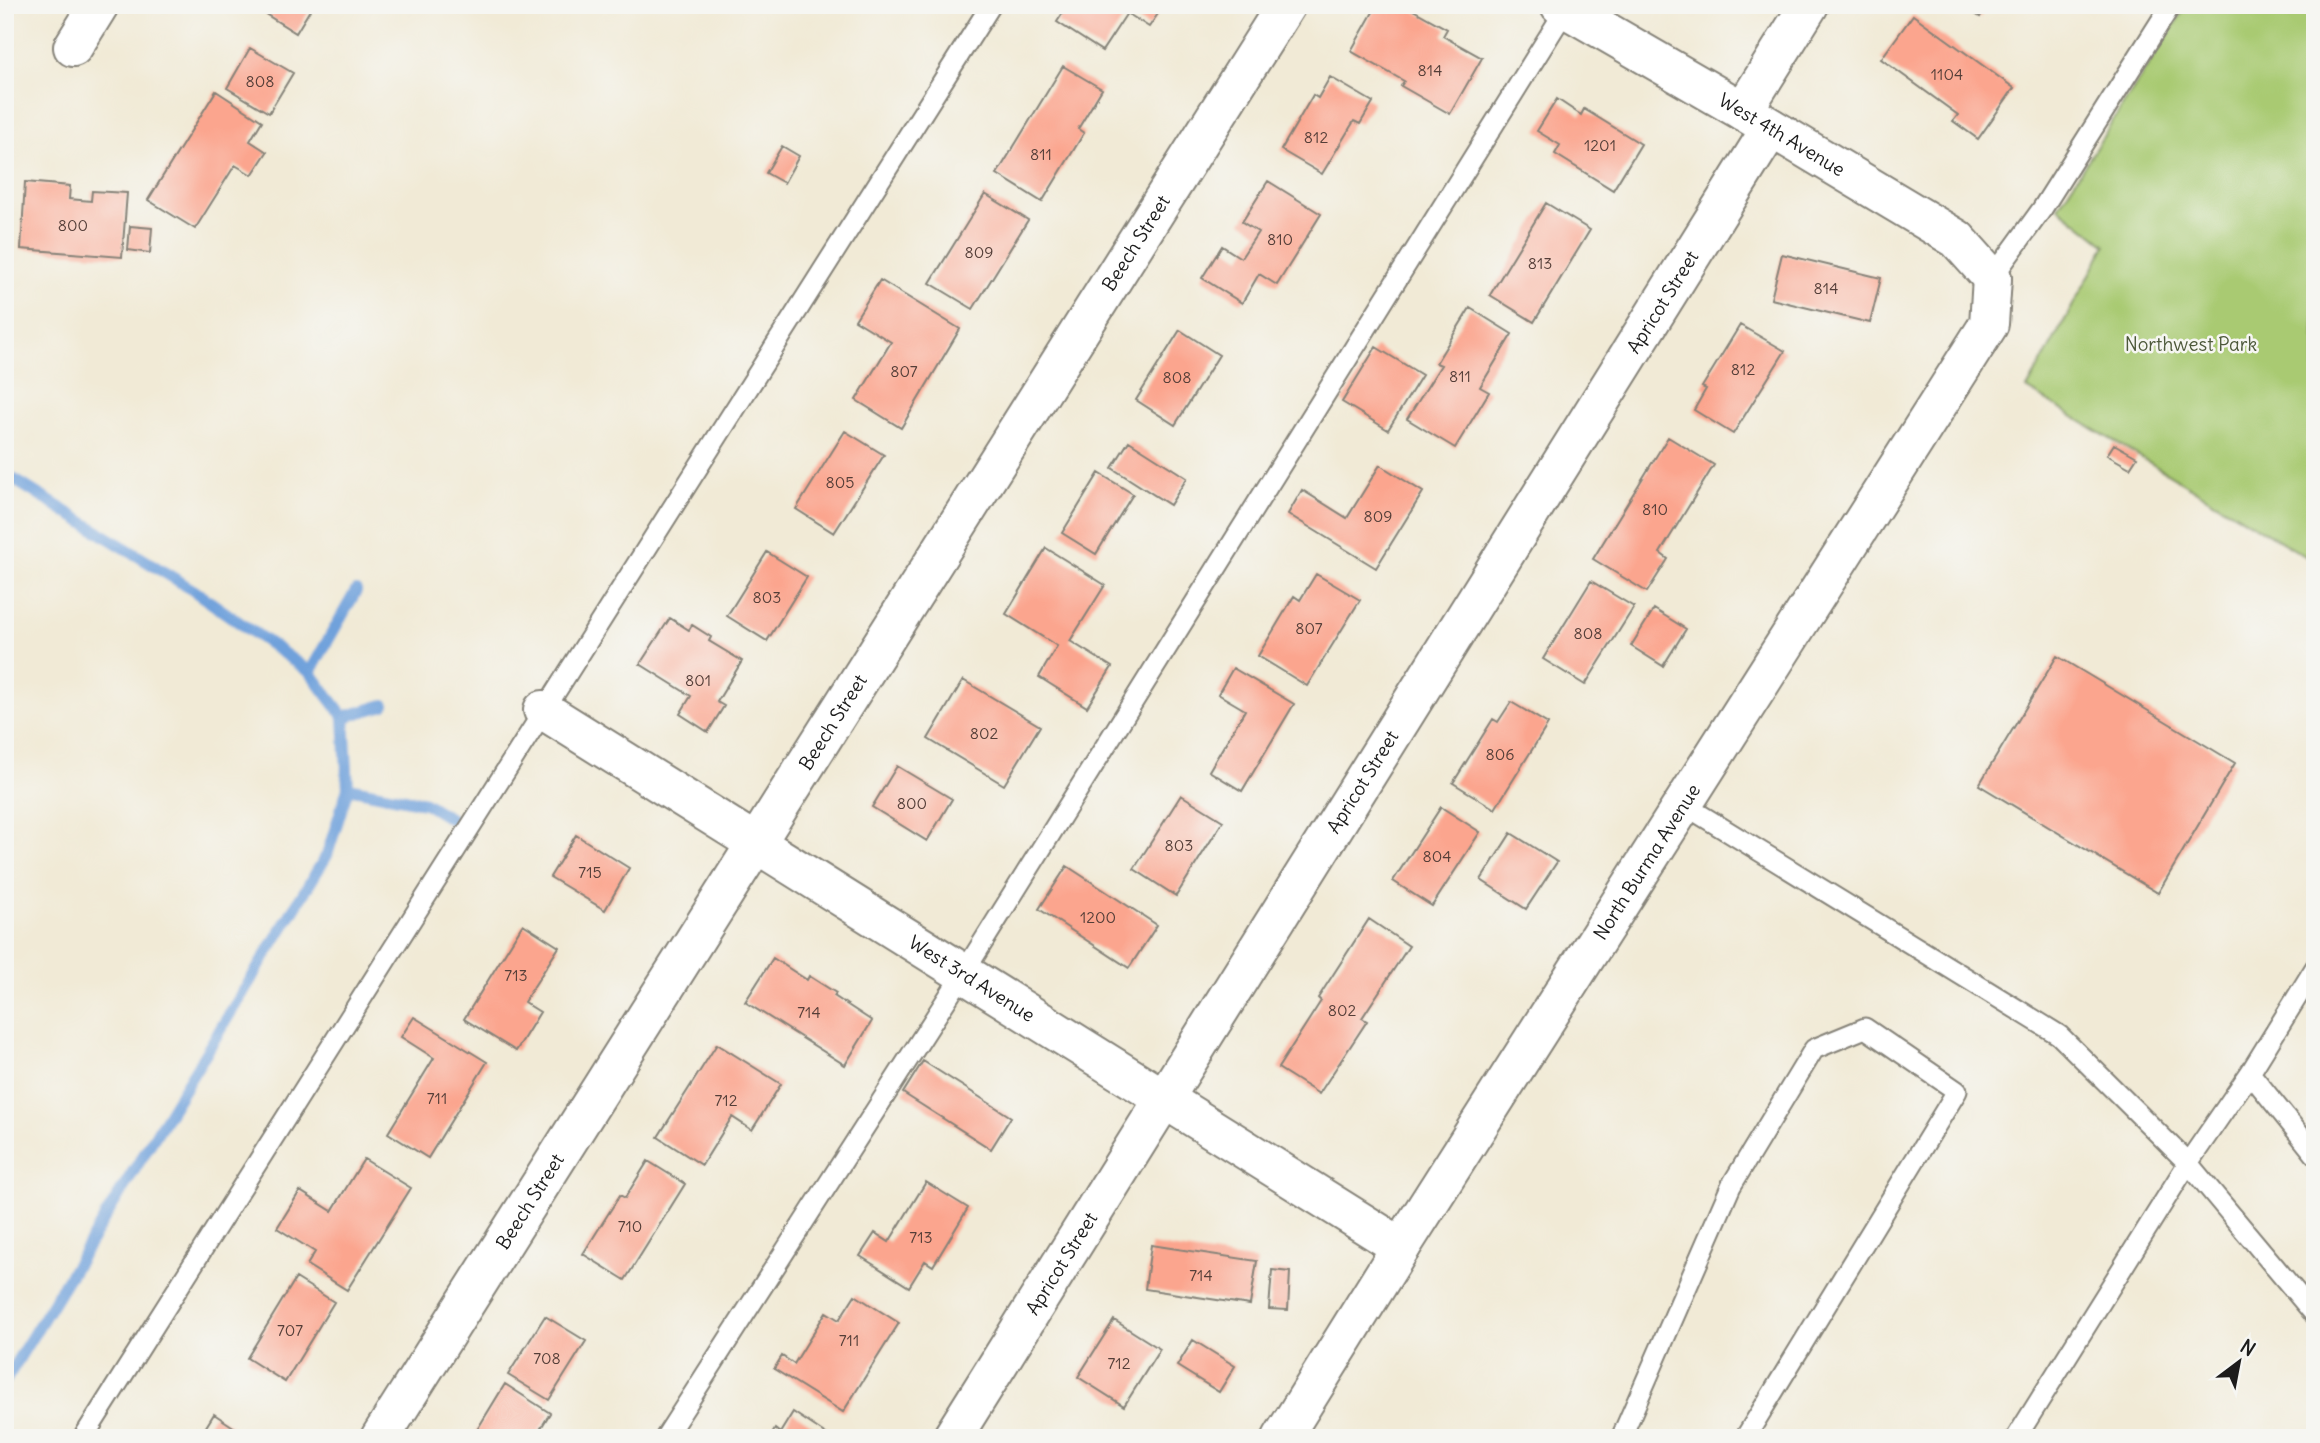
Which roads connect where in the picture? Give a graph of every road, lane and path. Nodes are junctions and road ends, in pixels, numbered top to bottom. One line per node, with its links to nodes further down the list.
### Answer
1 (99, 5): 7 (street)
2 (991, 5): 10 (lane)
3 (1286, 5): 12 (street, Beech Street)
4 (1809, 5): 8 (street, Apricot Street)
5 (2171, 5): 9 (lane)
6 (1563, 7): 8 (street, West 4th Avenue); 14 (lane)
7 (73, 47)
8 (1757, 119): 9 (street, West 4th Avenue); 16 (street, Apricot Street)
9 (1992, 278): 11 (street, North Burma Avenue)
10 (543, 710): 12 (street, West 3rd Avenue); 21 (lane)
11 (1683, 804): 18 (lane); 19 (street, North Burma Avenue)
12 (756, 843): 14 (street, West 3rd Avenue); 22 (street, Beech Street)
13 (2315, 968): 15 (lane)
14 (963, 974): 16 (street, West 3rd Avenue); 23 (lane)
15 (2250, 1073): 17 (lane); 18 (lane)
16 (1165, 1100): 19 (street, West 3rd Avenue); 24 (street, Apricot Street)
17 (2315, 1154)
18 (2188, 1163): 20 (lane); 28 (lane)
19 (1401, 1247): 25 (street, North Burma Avenue)
20 (2315, 1315)
21 (83, 1438)
22 (380, 1438)
23 (665, 1438)
24 (952, 1438)
25 (1282, 1438)
26 (1621, 1438): 27 (lane)
27 (1745, 1438)
28 (2015, 1438)

